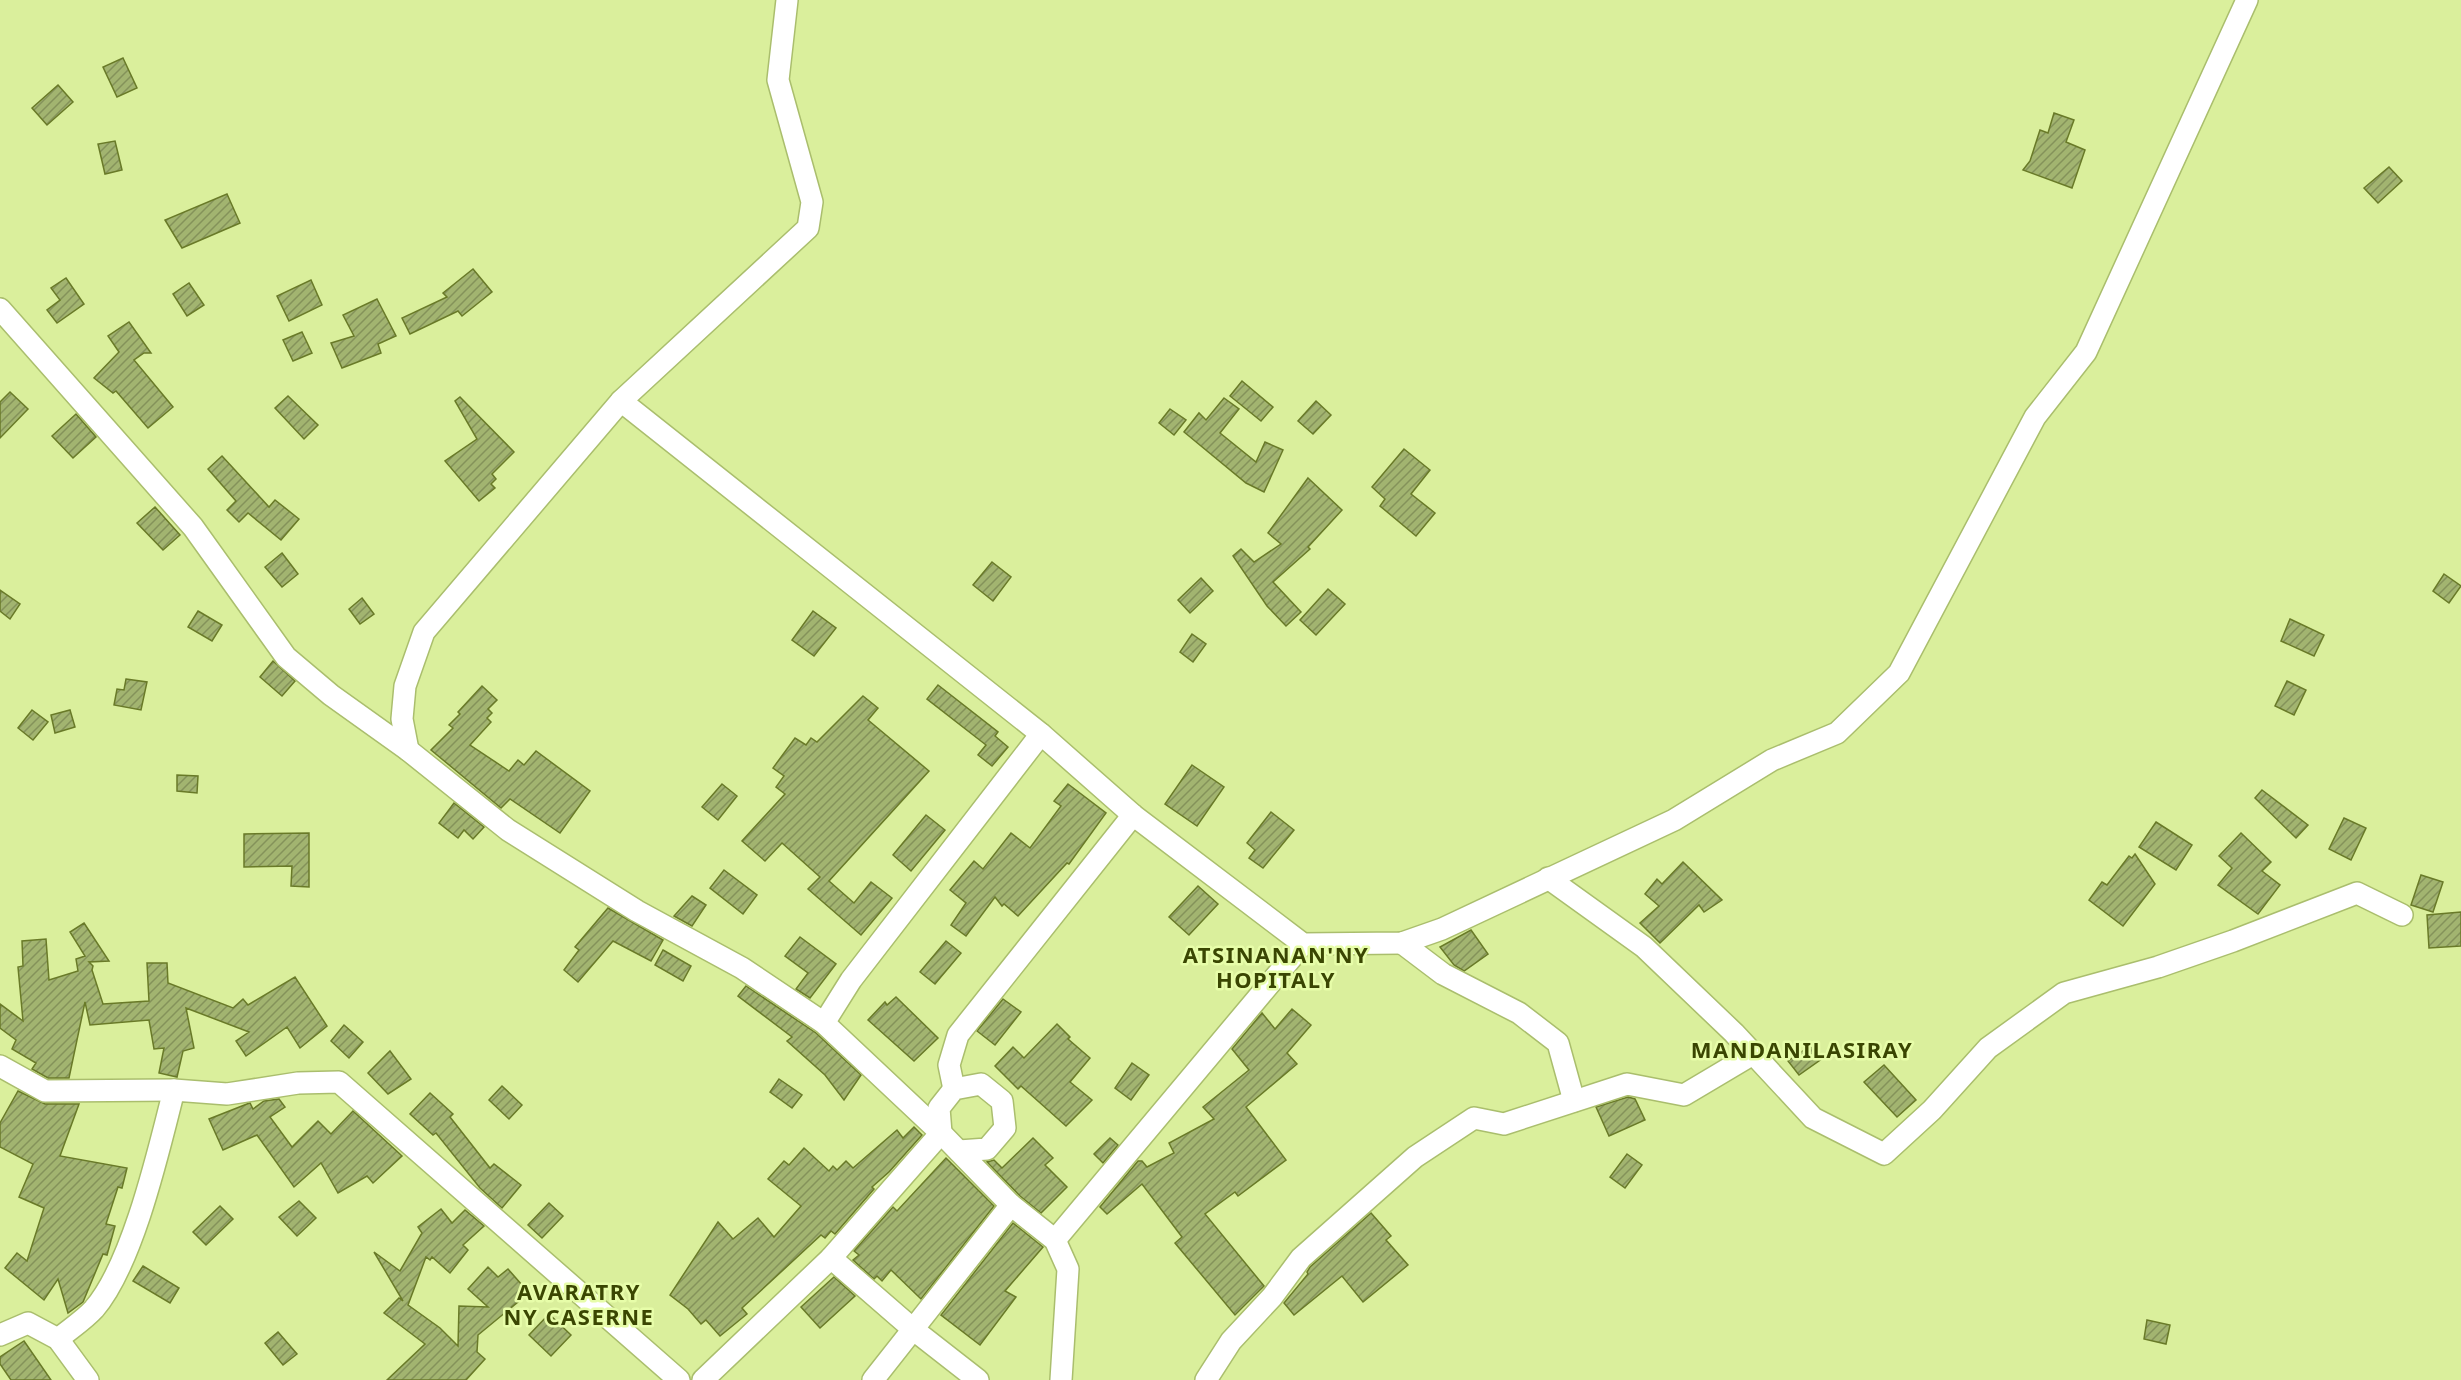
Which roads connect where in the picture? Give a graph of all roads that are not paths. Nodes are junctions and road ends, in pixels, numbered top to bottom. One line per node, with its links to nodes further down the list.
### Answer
1 (787, 0): 4 (street)
2 (2247, 0): 8 (street)
3 (0, 309): 6 (street)
4 (621, 401): 5 (street); 6 (street)
5 (1041, 734): 7 (street); 12 (street)
6 (408, 750): 12 (street)
7 (1133, 814): 11 (street); 15 (street)
8 (1548, 878): 10 (street); 13 (street)
9 (2402, 915): 13 (street)
10 (1402, 943): 11 (street); 17 (street)
11 (1303, 944): 21 (street)
12 (824, 1023): 18 (street)
13 (1753, 1054): 17 (street)
14 (0, 1066): 16 (street)
15 (954, 1089): 18 (street); 19 (street)
16 (174, 1090): 25 (street); 27 (street)
17 (1574, 1101): 32 (street)
18 (941, 1132): 19 (street); 22 (street)
19 (959, 1150): 20 (street)
20 (1011, 1204): 21 (street); 23 (street)
21 (1055, 1240): 31 (street)
22 (831, 1258): 23 (street); 28 (street)
23 (914, 1330): 29 (street); 30 (street)
24 (0, 1335): 25 (street)
25 (58, 1339): 26 (street)
26 (88, 1380)
27 (679, 1380)
28 (703, 1380)
29 (873, 1380)
30 (978, 1380)
31 (1061, 1380)
32 (1206, 1380)

